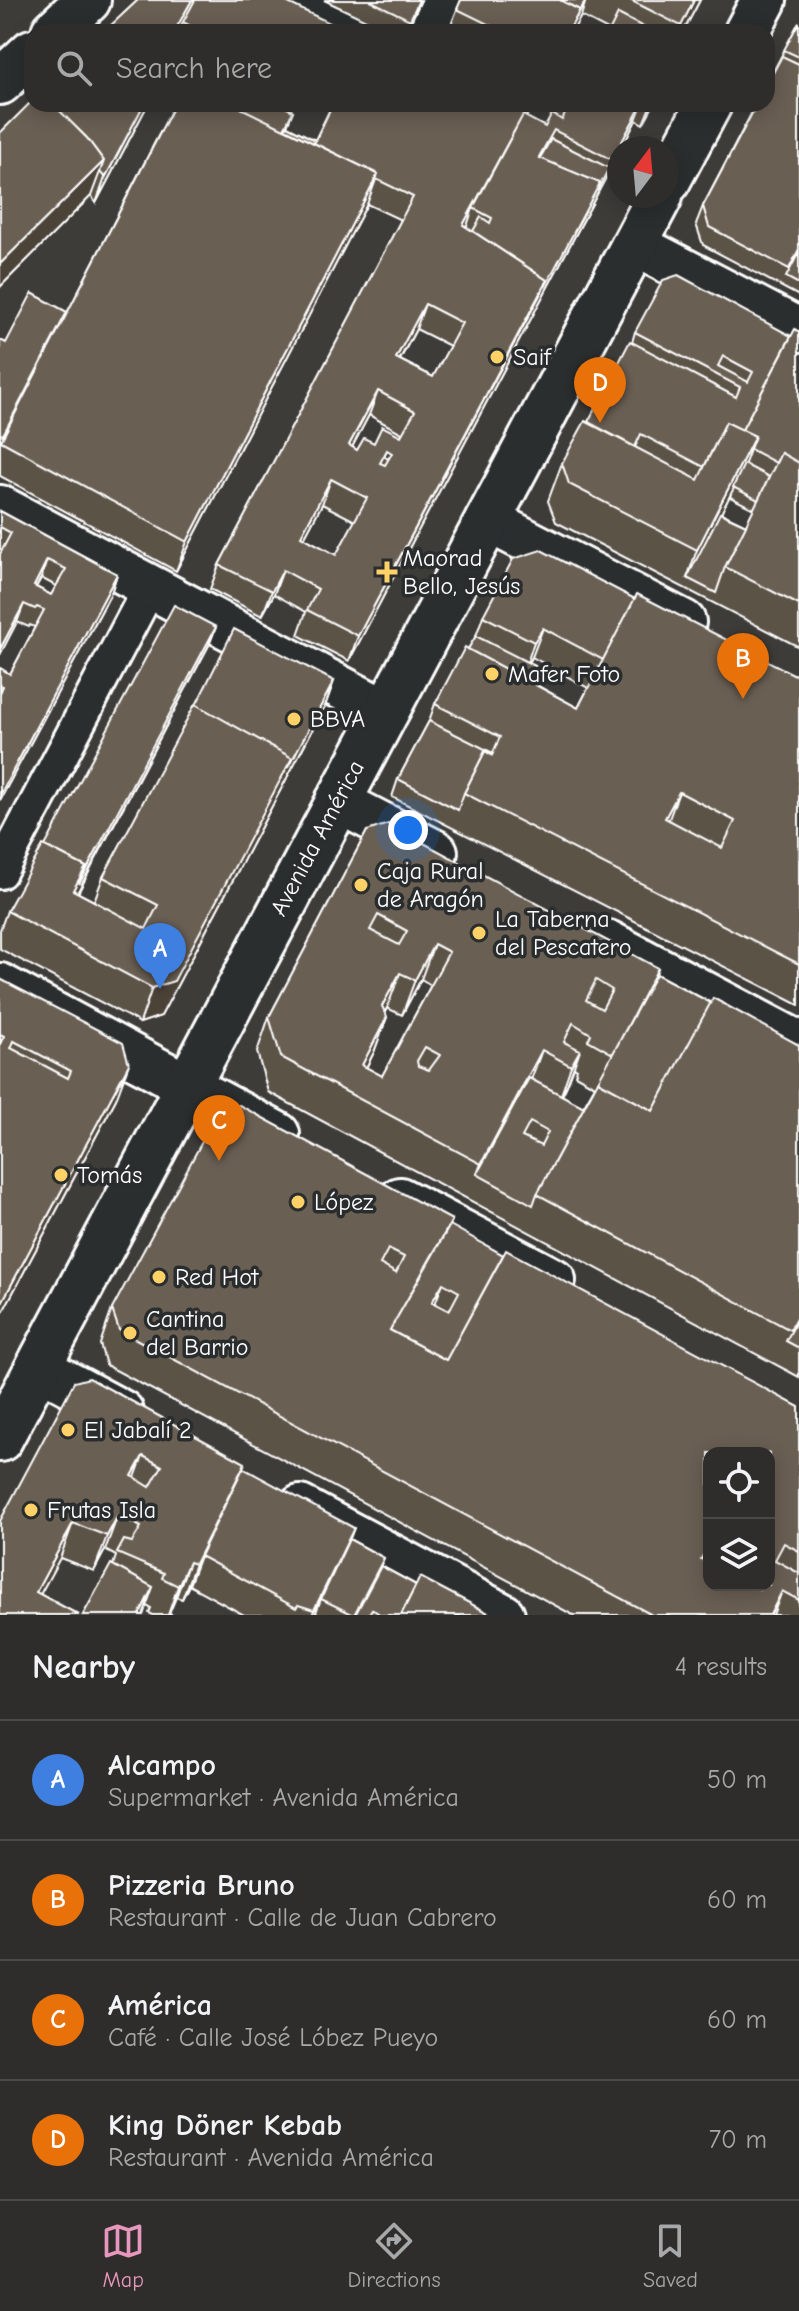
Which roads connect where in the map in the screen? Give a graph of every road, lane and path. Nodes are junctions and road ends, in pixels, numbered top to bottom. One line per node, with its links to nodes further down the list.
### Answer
1 (283, 0): 6 (street)
2 (442, 0): 7 (street)
3 (764, 0): 8 (main road)
4 (84, 1): 5 (main road)
5 (62, 24)
6 (333, 24)
7 (431, 24)
8 (751, 24)
9 (24, 60): 10 (main road)
10 (0, 82)
11 (705, 112): 12 (main road)
12 (679, 160)
13 (654, 208): 14 (main road, Avenida América)
14 (634, 244): 15 (street); 17 (main road, Avenida América)
15 (799, 330)
16 (0, 507): 18 (street)
17 (487, 520): 19 (street); 20 (main road, Avenida América)
18 (150, 587): 20 (street); 22 (street)
19 (716, 639)
20 (385, 711): 21 (main road, Avenida América)
21 (337, 801): 23 (street); 27 (main road, Avenida América)
22 (0, 872)
23 (474, 872)
24 (573, 924): 26 (street)
25 (0, 985): 27 (street)
26 (799, 1043)
27 (185, 1086): 28 (street); 31 (main road, Avenida América)
28 (314, 1153)
29 (369, 1183): 30 (street)
30 (591, 1300)
31 (38, 1367): 32 (street); 33 (main road, Avenida América)
32 (151, 1427)
33 (0, 1439)
34 (264, 1487): 35 (street)
35 (503, 1615)

